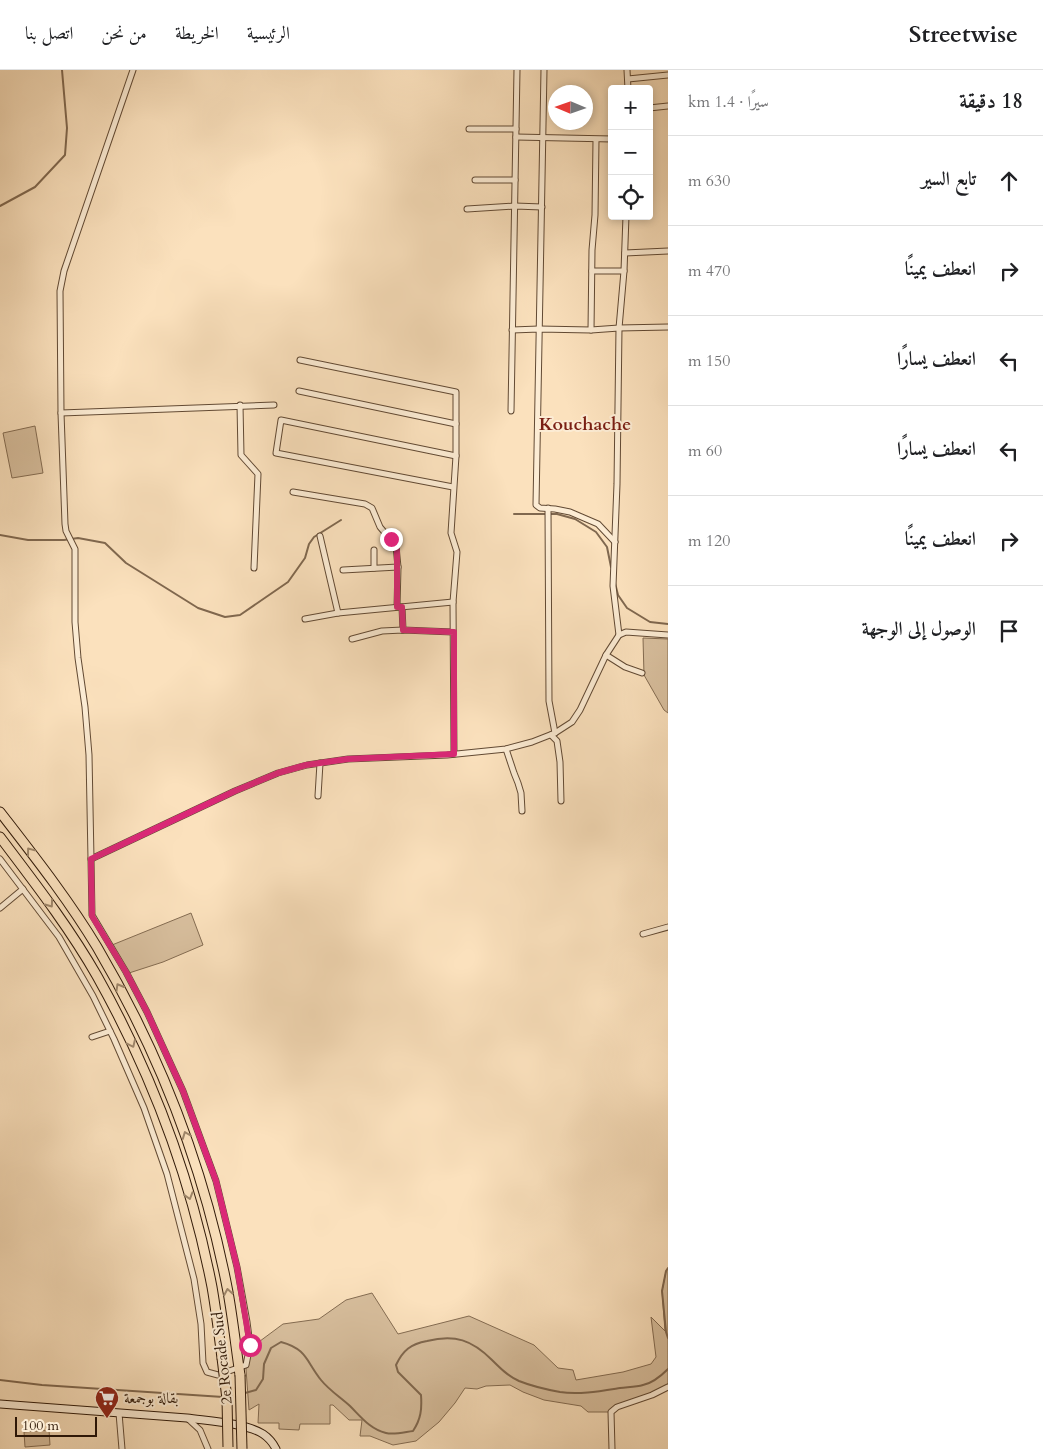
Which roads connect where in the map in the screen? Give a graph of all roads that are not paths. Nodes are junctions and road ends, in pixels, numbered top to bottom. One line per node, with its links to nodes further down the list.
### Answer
1 (133, 70): 36 (street)
2 (517, 70): 11 (street)
3 (544, 70): 13 (street)
4 (627, 70): 6 (street)
5 (668, 75): 6 (street)
6 (628, 79): 7 (street)
7 (628, 85)
8 (668, 106): 9 (street)
9 (653, 108)
10 (470, 129): 11 (street)
11 (516, 129): 12 (street)
12 (516, 136): 13 (street); 17 (street)
13 (543, 138): 14 (street); 19 (street)
14 (596, 140): 15 (street); 24 (street)
15 (608, 140)
16 (476, 180): 17 (street)
17 (515, 180): 18 (street)
18 (514, 206): 19 (street); 20 (street); 29 (street)
19 (542, 207): 27 (street)
20 (467, 210)
21 (626, 220): 23 (street)
22 (668, 250): 23 (street)
23 (625, 253): 25 (street)
24 (592, 271): 25 (street); 30 (street)
25 (624, 271): 28 (street)
26 (668, 327): 28 (street)
27 (539, 328): 29 (street); 30 (street); 41 (street)
28 (619, 328): 30 (street); 43 (street)
29 (512, 330): 35 (street)
30 (591, 330)
31 (300, 360): 37 (street)
32 (299, 391): 37 (street)
33 (240, 405): 34 (street); 36 (street); 46 (street)
34 (274, 405)
35 (511, 411)
36 (62, 413): 70 (street)
37 (456, 424): 38 (street)
38 (456, 456): 39 (street); 39 (street)
39 (453, 487): 49 (street)
40 (293, 492): 45 (street)
41 (548, 508): 43 (street); 60 (street)
42 (320, 536): 51 (street)
43 (616, 542): 55 (street)
44 (374, 550): 47 (street)
45 (398, 567): 47 (street); 50 (street)
46 (254, 568)
47 (374, 568): 48 (street)
48 (343, 570)
49 (453, 602): 50 (street); 54 (street)
50 (400, 607): 51 (street); 53 (street)
51 (338, 612): 52 (street)
52 (305, 619)
53 (403, 630): 54 (street); 57 (street)
54 (454, 632): 62 (street)
55 (618, 635): 56 (street); 58 (street)
56 (668, 635)
57 (352, 638)
58 (606, 655): 59 (street); 60 (street)
59 (642, 673)
60 (553, 734): 61 (street); 65 (street)
61 (506, 749): 62 (street); 67 (street)
62 (454, 754): 63 (street)
63 (320, 763): 64 (street); 70 (street)
64 (318, 796)
65 (561, 801)
66 (0, 812): 77 (highway, 2e Rocade Sud, one-way to 66)
67 (522, 812)
68 (0, 837): 82 (highway, 2e Rocade Sud, one-way to 82, bridge)
69 (0, 859): 71 (street)
70 (91, 859): 77 (street)
71 (23, 889): 72 (street); 75 (street)
72 (0, 908)
73 (668, 927): 74 (street)
74 (643, 934)
75 (110, 1031): 76 (street); 77 (street)
76 (92, 1037)
77 (239, 1371): 85 (highway, 2e Rocade Sud, bridge)
78 (668, 1387): 87 (street)
79 (0, 1404): 80 (street)
80 (119, 1413): 81 (street); 83 (street)
81 (187, 1418): 84 (street); 86 (street)
82 (228, 1448)
83 (122, 1449)
84 (208, 1449)
85 (242, 1449)
86 (276, 1449)
87 (612, 1449)

